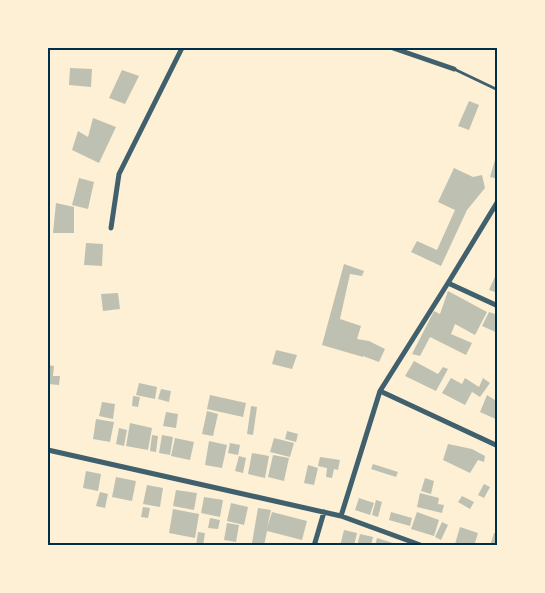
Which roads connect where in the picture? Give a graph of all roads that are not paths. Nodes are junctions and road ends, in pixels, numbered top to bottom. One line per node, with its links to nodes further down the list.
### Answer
1 (182, 48): 6 (street)
2 (393, 48): 3 (street)
3 (454, 69): 4 (lane)
4 (498, 90)
5 (498, 201): 7 (street)
6 (111, 228)
7 (448, 283): 8 (street); 9 (street)
8 (498, 306)
9 (380, 391): 10 (street); 13 (street)
10 (498, 446)
11 (48, 450): 12 (street)
12 (324, 512): 13 (street); 14 (street)
13 (342, 516): 15 (street)
14 (314, 546)
15 (423, 546)

